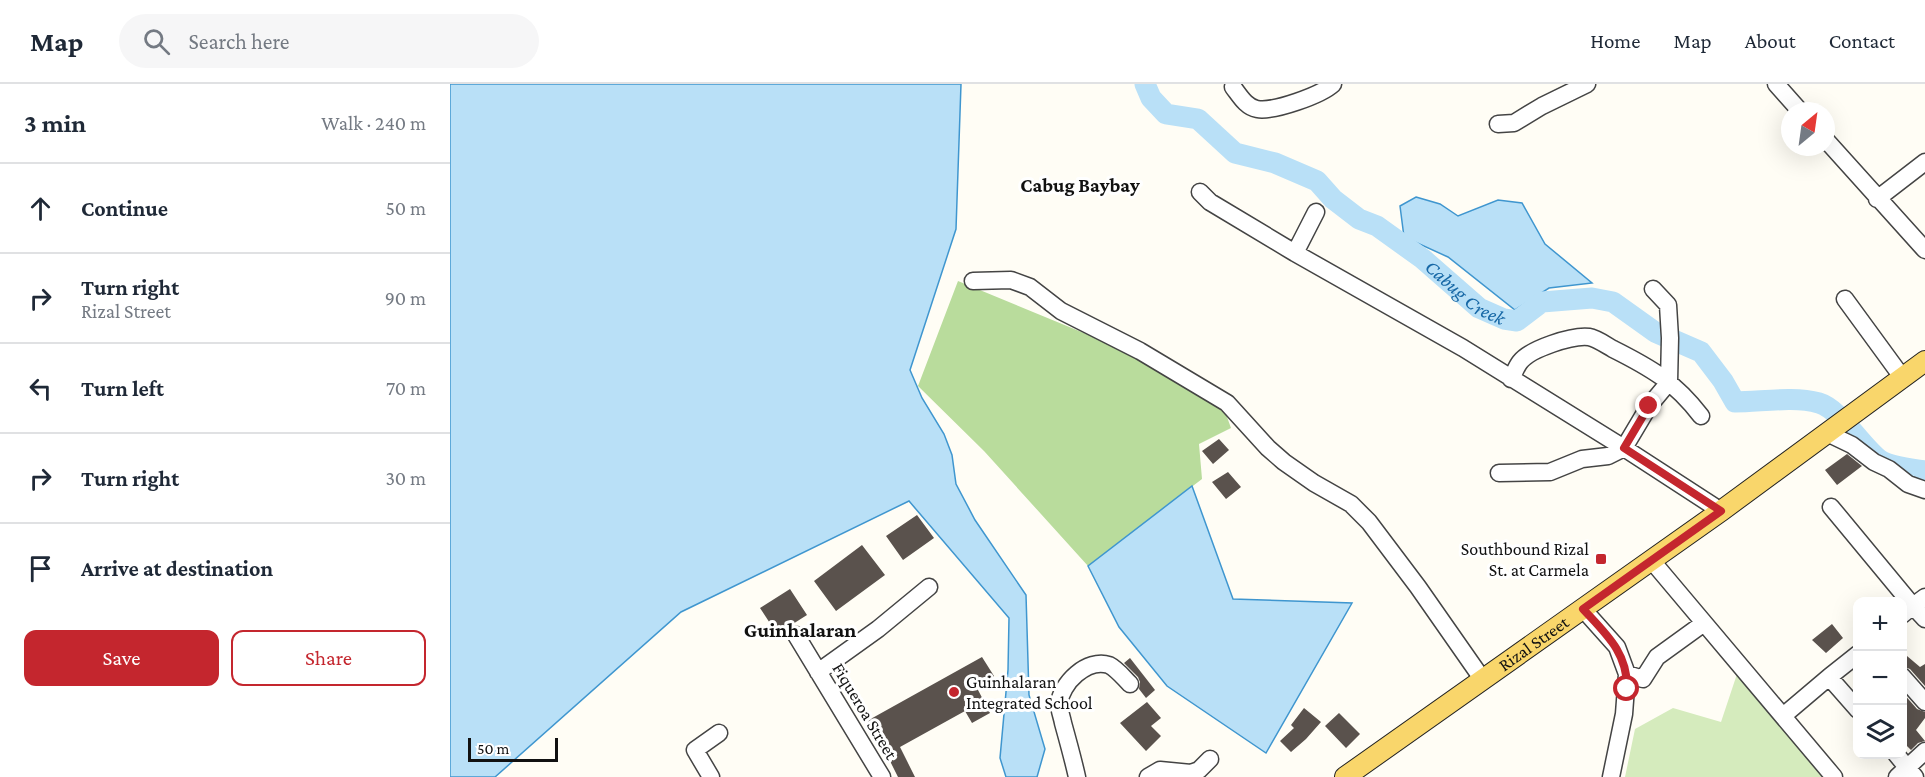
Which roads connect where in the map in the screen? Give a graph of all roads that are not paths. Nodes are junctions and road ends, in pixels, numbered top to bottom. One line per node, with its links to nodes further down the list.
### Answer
1 (1333, 84): 3 (street)
2 (1587, 84): 6 (street)
3 (1233, 87)
4 (1786, 87): 5 (street)
5 (1795, 102)
6 (1498, 124)
7 (1835, 150): 10 (street)
8 (1925, 162): 10 (street)
9 (1200, 192): 13 (street)
10 (1877, 199): 12 (street)
11 (1316, 212): 13 (street)
12 (1925, 250)
13 (1295, 253): 19 (street)
14 (973, 281): 39 (street)
15 (1653, 290): 20 (street)
16 (1845, 299): 18 (street)
17 (1925, 361): 18 (main road, Rizal Street)
18 (1902, 377): 22 (main road, Rizal Street)
19 (1511, 379): 20 (street); 23 (street)
20 (1669, 382): 21 (street); 23 (street)
21 (1701, 416)
22 (1831, 430): 25 (street); 27 (main road, Rizal Street)
23 (1624, 448): 24 (street); 27 (street)
24 (1499, 474)
25 (1925, 490)
26 (1832, 507): 30 (street)
27 (1721, 511): 28 (main road, Rizal Street)
28 (1652, 561): 31 (main road, Rizal Street); 33 (street)
29 (929, 586): 36 (street)
30 (1914, 606): 32 (street)
31 (1583, 609): 37 (street); 39 (main road, Rizal Street)
32 (1925, 619)
33 (1704, 623): 37 (street); 44 (street)
34 (796, 635): 36 (street, Fiqueroa Street)
35 (1853, 657): 38 (street)
36 (819, 672): 51 (street, Fiqueroa Street)
37 (1627, 674): 55 (street)
38 (1829, 677): 43 (street); 44 (street)
39 (1483, 680): 54 (main road, Rizal Street)
40 (1907, 682): 42 (street)
41 (1130, 684): 52 (street)
42 (1925, 702)
43 (1853, 705)
44 (1783, 716): 56 (street)
45 (719, 733): 50 (street)
46 (1925, 752): 49 (street)
47 (1210, 759): 53 (street)
48 (1899, 759): 49 (street)
49 (1907, 774)
50 (711, 777)
51 (882, 777)
52 (1077, 777)
53 (1148, 777)
54 (1345, 777)
55 (1611, 777)
56 (1834, 777)

